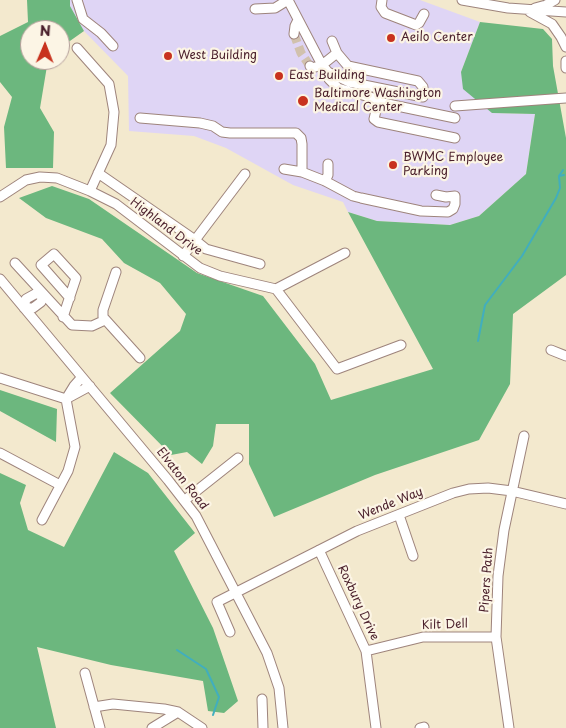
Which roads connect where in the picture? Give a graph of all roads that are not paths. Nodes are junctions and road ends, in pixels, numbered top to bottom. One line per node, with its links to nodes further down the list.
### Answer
1 (77, 0): 13 (street)
2 (288, 0): 6 (street); 10 (street)
3 (382, 0): 9 (street)
4 (462, 0): 7 (street)
5 (555, 0): 7 (street)
6 (255, 8)
7 (525, 10): 8 (street); 14 (street)
8 (566, 12)
9 (424, 14)
10 (298, 20): 11 (street); 20 (street)
11 (294, 34)
12 (332, 42): 16 (street)
13 (113, 46)
14 (566, 47)
15 (77, 48): 33 (street)
16 (337, 53): 20 (street); 22 (street)
17 (566, 60): 19 (street)
18 (310, 66): 20 (street)
19 (566, 68)
20 (325, 69): 21 (street); 23 (street)
21 (349, 82): 22 (street); 23 (street)
22 (380, 88): 25 (street)
23 (353, 93): 25 (street)
24 (566, 98): 26 (street)
25 (378, 100): 28 (street); 29 (street)
26 (455, 106)
27 (140, 118): 32 (street)
28 (455, 118)
29 (455, 138)
30 (328, 164): 35 (street)
31 (284, 169): 32 (street)
32 (302, 172): 35 (street)
33 (98, 174): 36 (street); 39 (street)
34 (245, 174): 39 (street)
35 (325, 181): 37 (street)
36 (90, 191): 38 (street, Highland Drive); 41 (street, Highland Drive)
37 (436, 195)
38 (0, 196)
39 (195, 240): 41 (street); 43 (street)
40 (345, 253): 46 (street)
41 (183, 256): 46 (street, Highland Drive)
42 (15, 263): 47 (street)
43 (260, 264)
44 (116, 272): 51 (street)
45 (0, 279): 49 (street, Elvaton Road)
46 (276, 289): 52 (street)
47 (43, 294): 49 (street); 50 (street)
48 (70, 298): 48 (street); 50 (street)
49 (24, 308): 56 (street, Elvaton Road)
50 (63, 317): 51 (street)
51 (105, 320): 55 (street)
52 (401, 345)
53 (551, 350): 54 (street)
54 (566, 356)
55 (140, 358)
56 (82, 376): 58 (street, Elvaton Road); 59 (street)
57 (0, 378): 59 (street)
58 (90, 386): 59 (street); 65 (street, Elvaton Road)
59 (66, 399): 63 (street)
60 (524, 436): 64 (street, Pipers Path)
61 (0, 453): 63 (street)
62 (238, 458): 65 (street)
63 (60, 485): 68 (street)
64 (512, 491): 66 (street, Wende Way); 67 (street, Wende Way); 73 (street, Pipers Path)
65 (185, 500): 71 (street, Elvaton Road)
66 (566, 504)
67 (399, 515): 69 (street, Wende Way); 70 (street)
68 (42, 520)
69 (319, 550): 71 (street, Wende Way); 74 (street, Roxbury Drive)
70 (414, 556)
71 (236, 592): 72 (street, Wende Way); 83 (street, Elvaton Road)
72 (230, 632)
73 (496, 636): 74 (street, Kilt Dell); 85 (street, Pipers Path)
74 (366, 651): 84 (street, Roxbury Drive)
75 (85, 672): 77 (street)
76 (262, 699): 82 (street)
77 (94, 706): 78 (street); 79 (street)
78 (178, 712): 80 (street); 81 (street)
79 (100, 728)
80 (152, 728)
81 (202, 728)
82 (263, 728)
83 (282, 728)
84 (376, 728)
85 (509, 728)

